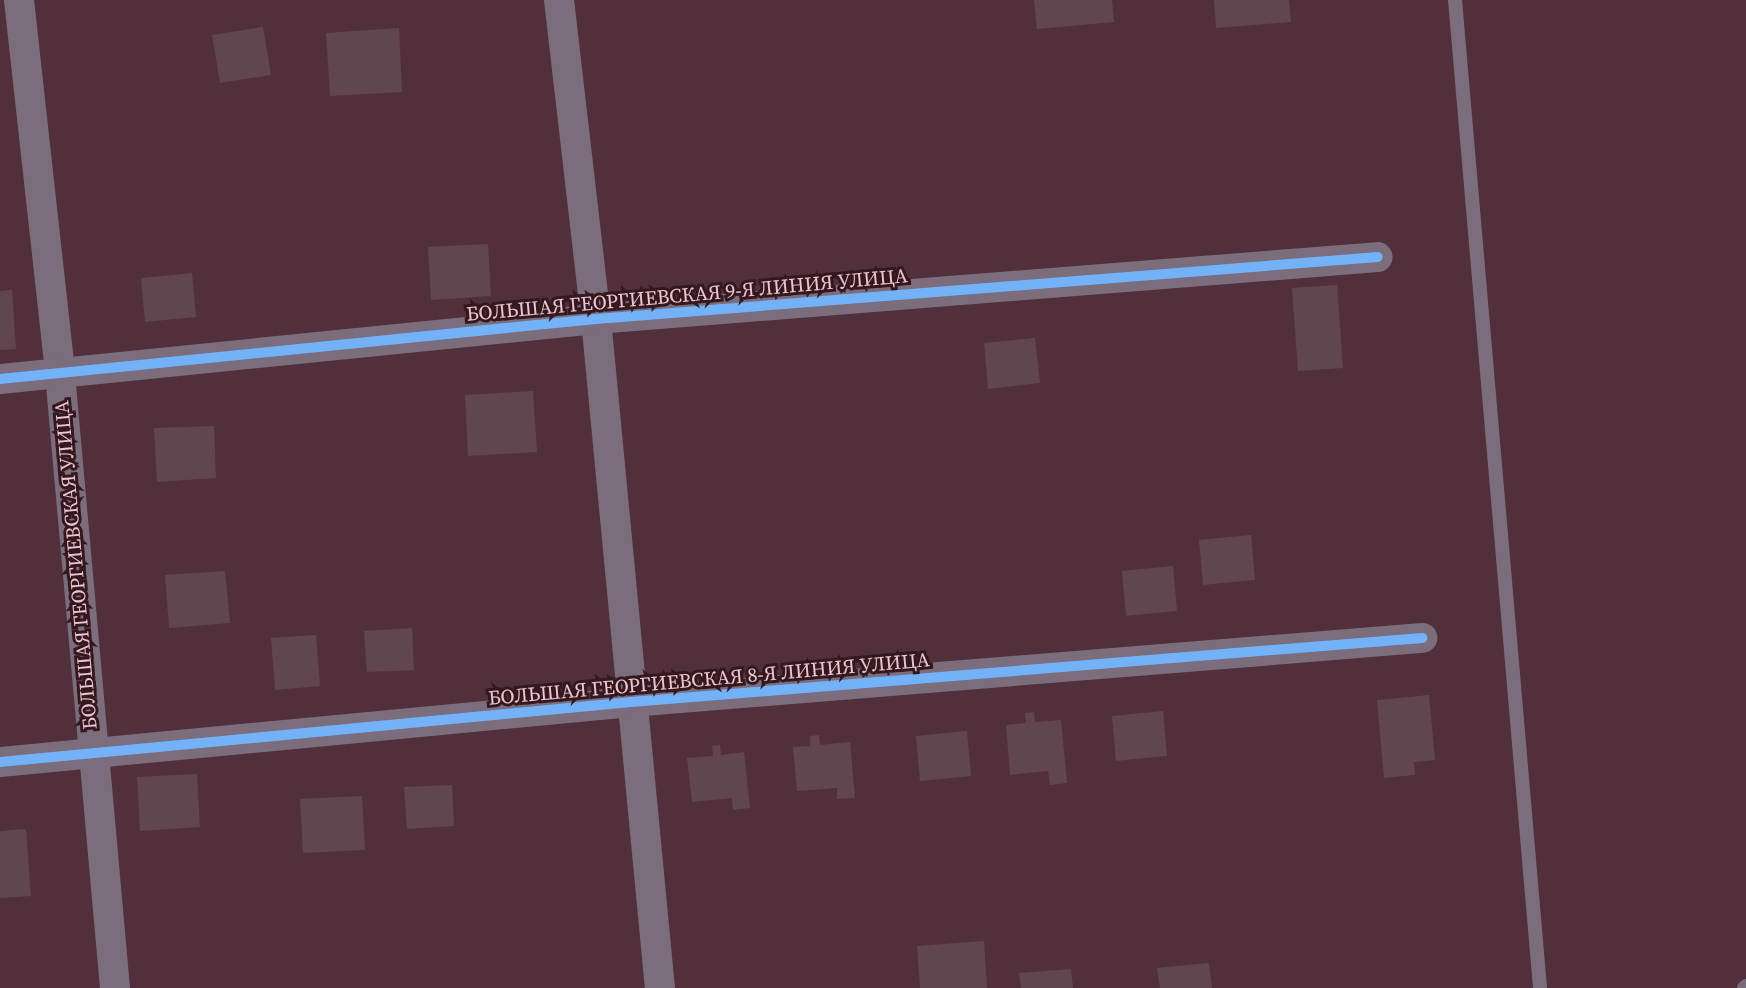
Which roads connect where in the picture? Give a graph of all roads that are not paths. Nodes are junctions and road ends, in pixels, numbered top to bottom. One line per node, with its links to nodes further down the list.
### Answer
1 (19, 0): 6 (street, БОЛЬШАЯ ГЕОРГИЕВСКАЯ УЛИЦА)
2 (559, 0): 5 (street)
3 (1455, 0): 14 (lane)
4 (1378, 257): 5 (street, БОЛЬШАЯ ГЕОРГИЕВСКАЯ 9-Я ЛИНИЯ УЛИЦА)
5 (596, 319): 6 (street, БОЛЬШАЯ ГЕОРГИЕВСКАЯ 9-Я ЛИНИЯ УЛИЦА); 9 (street)
6 (60, 374): 7 (street, БОЛЬШАЯ ГЕОРГИЕВСКАЯ 9-Я ЛИНИЯ УЛИЦА); 10 (street, БОЛЬШАЯ ГЕОРГИЕВСКАЯ УЛИЦА)
7 (0, 379)
8 (1422, 638): 9 (street, БОЛЬШАЯ ГЕОРГИЕВСКАЯ 8-Я ЛИНИЯ УЛИЦА)
9 (631, 702): 10 (street, БОЛЬШАЯ ГЕОРГИЕВСКАЯ 8-Я ЛИНИЯ УЛИЦА); 13 (street)
10 (92, 754): 11 (street, БОЛЬШАЯ ГЕОРГИЕВСКАЯ 8-Я ЛИНИЯ УЛИЦА); 12 (street, БОЛЬШАЯ ГЕОРГИЕВСКАЯ УЛИЦА)
11 (0, 762)
12 (115, 988)
13 (660, 988)
14 (1540, 988)

